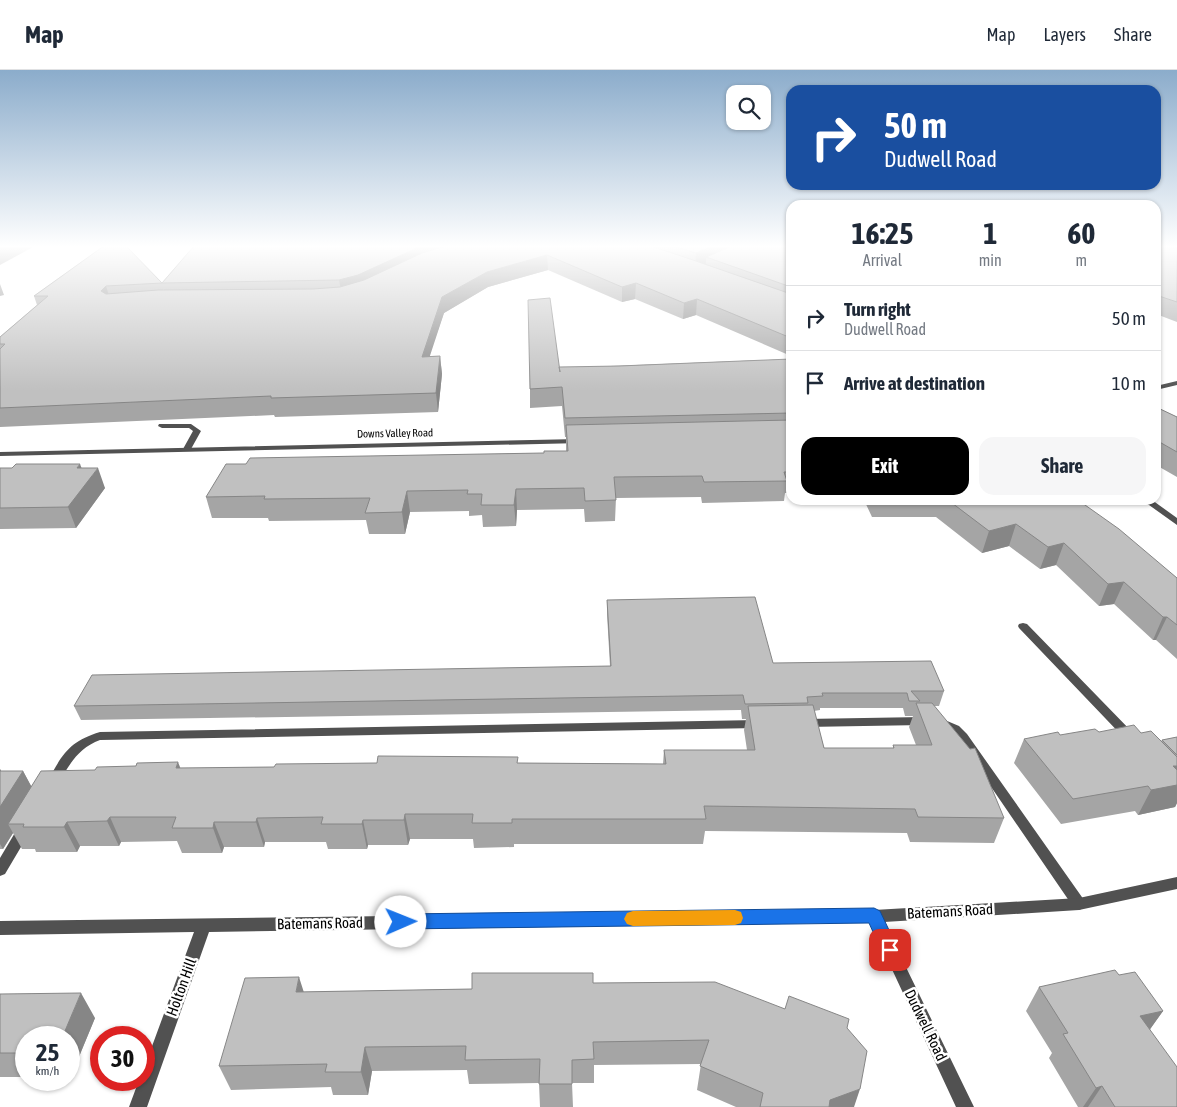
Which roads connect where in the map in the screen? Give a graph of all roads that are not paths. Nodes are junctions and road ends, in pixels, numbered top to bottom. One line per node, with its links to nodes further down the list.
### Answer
1 (1177, 383): 2 (street)
2 (1161, 387)
3 (162, 426): 5 (street)
4 (584, 440): 5 (street, Downs Valley Road)
5 (187, 448): 6 (street, Downs Valley Road)
6 (0, 454)
7 (1153, 505): 8 (street)
8 (1177, 522)
9 (1023, 626): 12 (street)
10 (770, 724): 13 (street)
11 (790, 724): 17 (street)
12 (1140, 746)
13 (50, 788)
14 (30, 821): 15 (street)
15 (0, 870)
16 (1177, 884): 17 (street, Batemans Road)
17 (1079, 904): 18 (street, Batemans Road)
18 (874, 916): 19 (street, Batemans Road); 22 (street, Dudwell Road)
19 (204, 924): 20 (street, Batemans Road); 21 (street, Holton Hill)
20 (0, 928)
21 (138, 1107)
22 (965, 1107)

